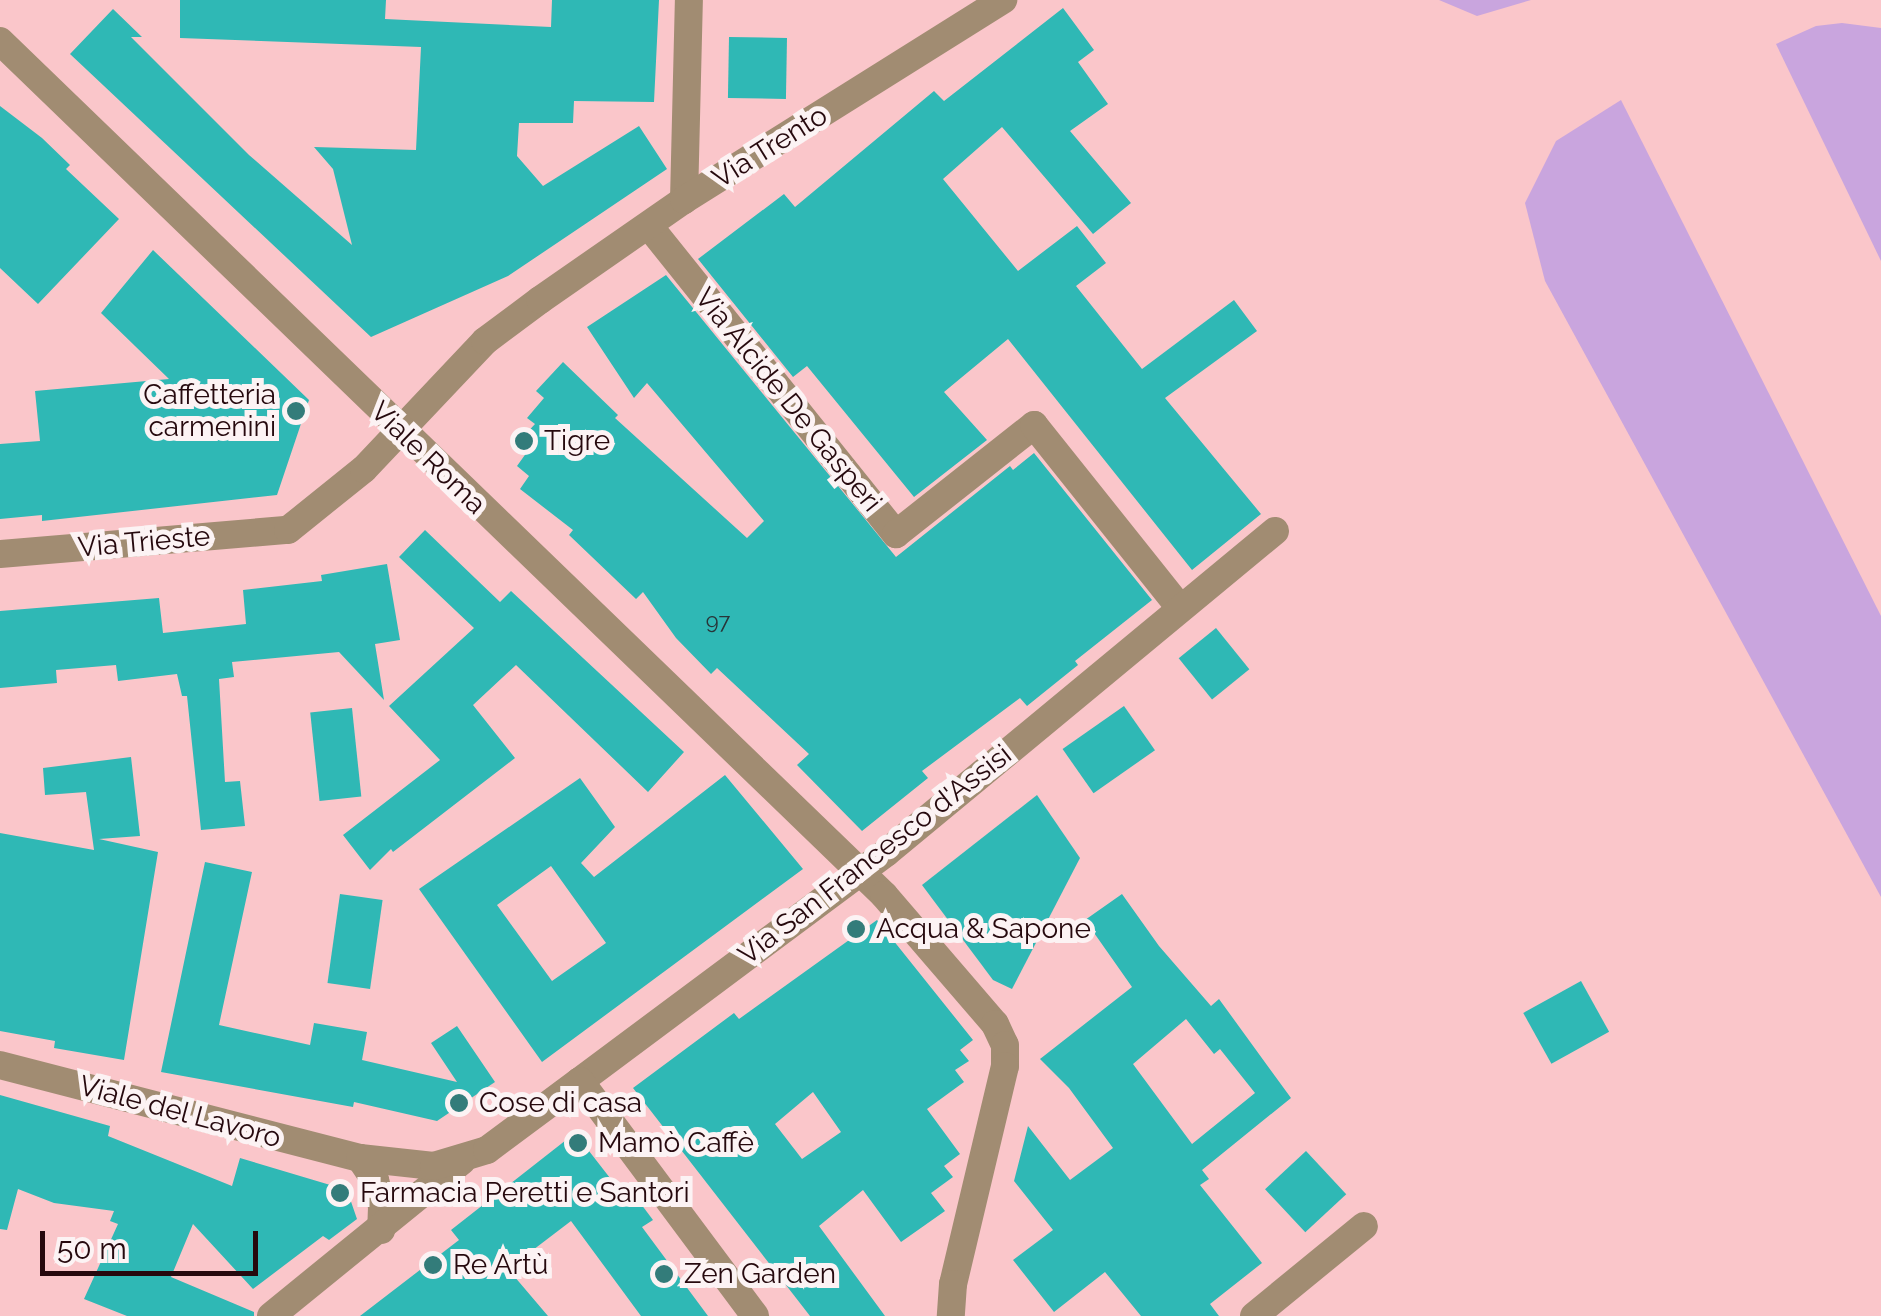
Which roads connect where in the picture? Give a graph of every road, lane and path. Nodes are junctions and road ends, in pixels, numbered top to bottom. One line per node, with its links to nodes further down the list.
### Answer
1 (689, 0): 4 (street)
2 (1003, 0): 4 (street, Via Trento)
3 (0, 41): 6 (street, Viale Roma)
4 (684, 200): 5 (street, Via Trento)
5 (649, 226): 6 (street, Via Trento); 10 (street, Via Alcide De Gasperi)
6 (400, 431): 7 (street, Via Trento); 11 (street, Viale Roma)
7 (288, 530): 9 (street, Via Trieste)
8 (1275, 531): 10 (street, Via San Francesco d'Assisi)
9 (0, 554)
10 (1180, 608): 11 (street, Via San Francesco d'Assisi)
11 (860, 872): 13 (street, Via San Francesco d'Assisi); 20 (street, Viale Roma)
12 (0, 1065): 14 (street, Viale del Lavoro)
13 (580, 1081): 15 (street, Via San Francesco d'Assisi); 19 (street)
14 (360, 1158): 15 (street, Via San Francesco d'Assisi); 17 (street)
15 (462, 1161): 17 (street, Via San Francesco d'Assisi)
16 (1364, 1226): 21 (street)
17 (381, 1230): 18 (street, Via San Francesco d'Assisi)
18 (270, 1316)
19 (756, 1316)
20 (951, 1316)
21 (1254, 1316)

